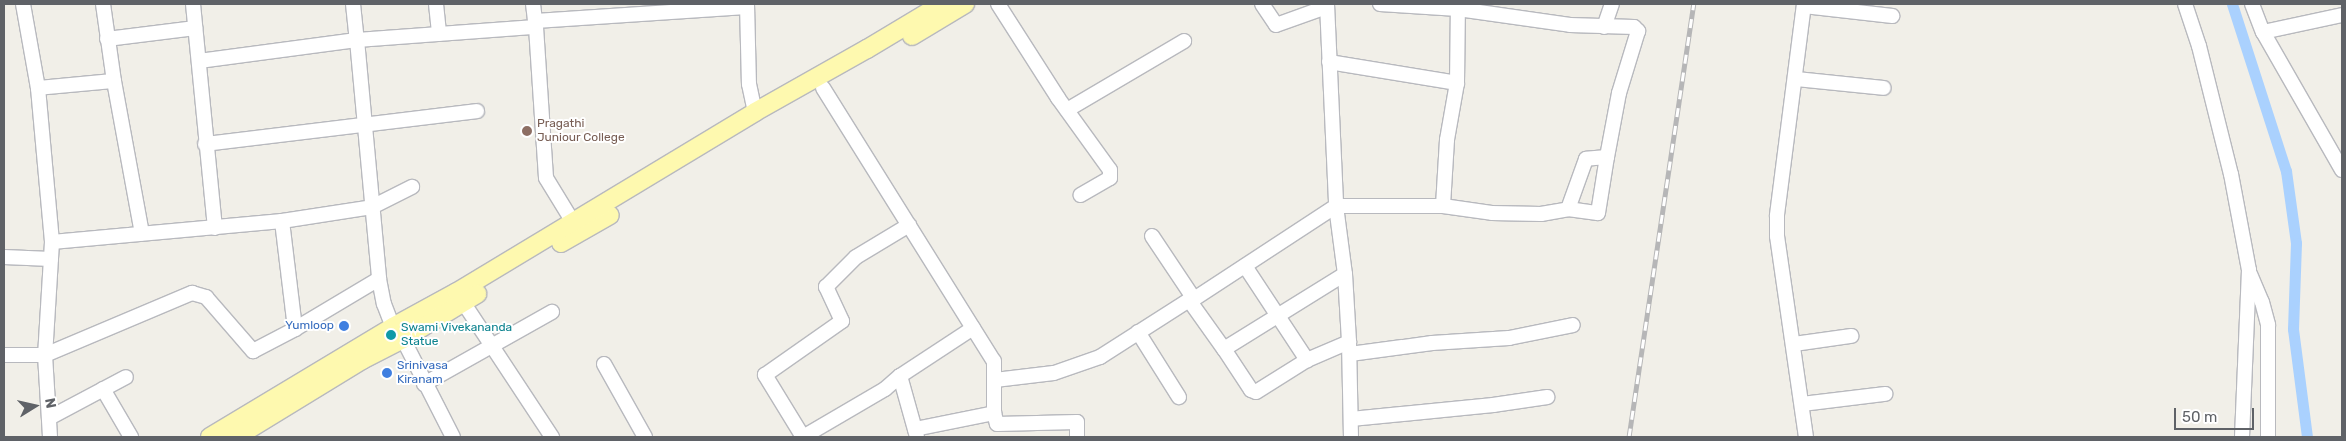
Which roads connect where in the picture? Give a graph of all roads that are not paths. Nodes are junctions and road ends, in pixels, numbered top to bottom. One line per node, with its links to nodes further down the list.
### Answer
1 (23, 4): 34 (street)
2 (102, 4): 26 (street)
3 (193, 4): 23 (street)
4 (353, 4): 27 (street)
5 (436, 4): 25 (street)
6 (533, 4): 21 (street)
7 (965, 4): 35 (main road)
8 (998, 4): 37 (street)
9 (1262, 4): 16 (street)
10 (1380, 4): 18 (street)
11 (1612, 4): 22 (street)
12 (2185, 4): 60 (street)
13 (2252, 4): 24 (street)
14 (747, 5): 21 (street); 39 (street)
15 (938, 5): 39 (main road)
16 (1327, 5): 30 (street)
17 (1804, 5): 20 (street); 31 (street)
18 (1458, 6): 22 (street); 33 (street)
19 (2342, 15): 24 (street)
20 (1892, 16)
21 (535, 24): 25 (street); 51 (street)
22 (1604, 27): 42 (street)
23 (195, 28): 26 (street); 29 (street)
24 (2263, 32): 43 (street)
25 (439, 34): 27 (street)
26 (107, 39): 32 (street)
27 (357, 40): 29 (street); 40 (street)
28 (1184, 41): 37 (street)
29 (199, 61): 41 (street)
30 (1329, 62): 33 (street); 46 (street)
31 (1796, 79): 36 (street); 72 (street)
32 (114, 81): 34 (street); 54 (street)
33 (1457, 83): 47 (street)
34 (38, 88): 56 (street)
35 (823, 88): 52 (street); 63 (main road)
36 (1884, 88)
37 (1067, 110): 45 (street)
38 (477, 111): 40 (street)
39 (755, 112): 51 (main road)
40 (366, 125): 41 (street); 48 (street)
41 (205, 144): 53 (street)
42 (1606, 157): 49 (street); 49 (street)
43 (2342, 170)
44 (412, 187): 48 (street)
45 (1080, 195)
46 (1336, 206): 47 (street); 59 (street); 61 (street)
47 (1443, 206): 49 (street)
48 (372, 207): 50 (street); 62 (street)
49 (1568, 209)
50 (282, 221): 53 (street); 68 (street)
51 (574, 222): 70 (main road)
52 (908, 224): 67 (street); 100 (street)
53 (215, 228): 54 (street)
54 (142, 233): 56 (street)
55 (1152, 236): 59 (street)
56 (52, 242): 58 (street)
57 (4, 257): 58 (street)
58 (51, 259): 77 (street)
59 (1245, 266): 65 (street)
60 (2249, 270): 104 (street); 105 (street)
61 (1345, 274): 65 (street); 74 (street)
62 (379, 279): 68 (street); 70 (street)
63 (463, 302): 70 (main road); 73 (street)
64 (552, 312): 73 (street)
65 (1278, 316): 75 (street); 78 (street)
66 (1572, 326): 74 (street)
67 (973, 328): 80 (street); 82 (street)
68 (295, 329): 77 (street)
69 (1138, 332): 75 (street); 82 (street); 86 (street)
70 (398, 333): 83 (street); 95 (main road); 96 (main road)
71 (1851, 336): 72 (street)
72 (1794, 344): 88 (street)
73 (491, 348): 83 (street); 98 (street)
74 (1349, 348): 78 (street); 91 (street)
75 (1224, 349): 78 (street)
76 (4, 355): 77 (street)
77 (45, 355): 90 (street)
78 (1307, 360)
79 (604, 364): 99 (street)
80 (900, 376): 92 (street); 100 (street)
81 (126, 377): 84 (street)
82 (995, 380): 89 (street)
83 (424, 384): 97 (street)
84 (103, 389): 90 (street); 94 (street)
85 (1885, 394): 88 (street)
86 (1179, 397)
87 (1547, 397): 91 (street)
88 (1802, 404): 103 (street)
89 (994, 413): 92 (street); 101 (street)
90 (49, 418): 93 (street)
91 (1351, 420): 102 (street)
92 (916, 433)
93 (50, 437)
94 (131, 437)
95 (210, 437)
96 (236, 437)
97 (453, 437)
98 (552, 437)
99 (645, 437)
100 (803, 437)
101 (1077, 437)
102 (1351, 437)
103 (1806, 437)
104 (2242, 437)
105 (2268, 437)

